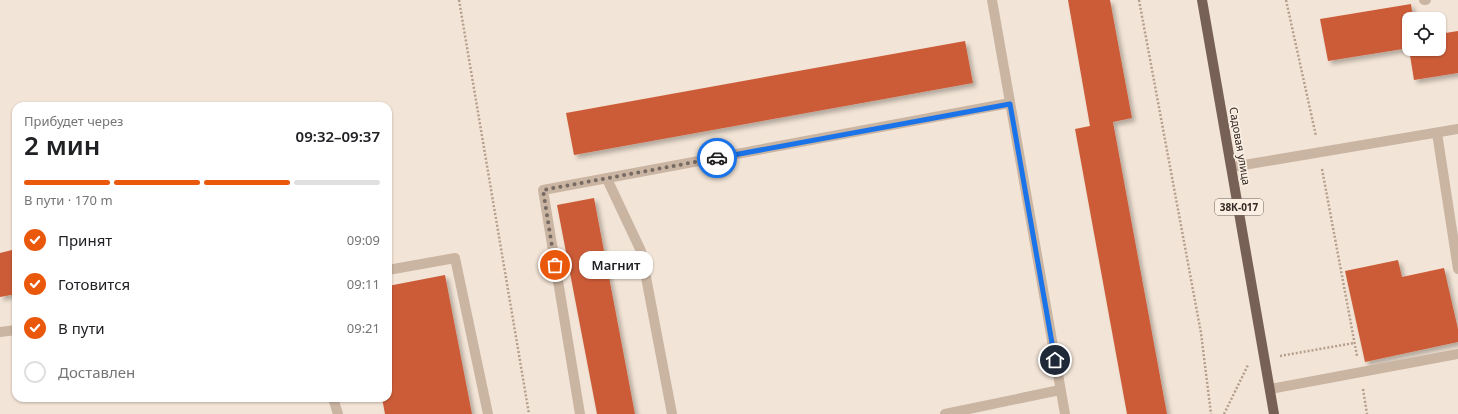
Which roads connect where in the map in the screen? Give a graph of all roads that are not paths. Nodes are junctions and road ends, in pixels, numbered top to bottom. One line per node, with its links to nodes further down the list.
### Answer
1 (992, 0): 3 (lane)
2 (1202, 0): 6 (main road, Садовая улица / 38К-017)
3 (1010, 104): 7 (lane); 15 (lane)
4 (1458, 129): 5 (lane)
5 (1437, 133): 6 (lane); 8 (lane)
6 (1232, 166): 14 (main road, Садовая улица / 38К-017)
7 (607, 179): 19 (lane); 20 (lane)
8 (1455, 229): 10 (lane)
9 (392, 269): 18 (lane)
10 (1458, 269)
11 (12, 330): 12 (lane)
12 (0, 332)
13 (1458, 354): 14 (lane)
14 (1270, 389): 23 (main road, Садовая улица / 38К-017)
15 (1060, 390): 21 (lane); 22 (lane)
16 (334, 402): 17 (lane)
17 (338, 414)
18 (488, 414)
19 (580, 414)
20 (672, 414)
21 (945, 414)
22 (1065, 414)
23 (1274, 414)

